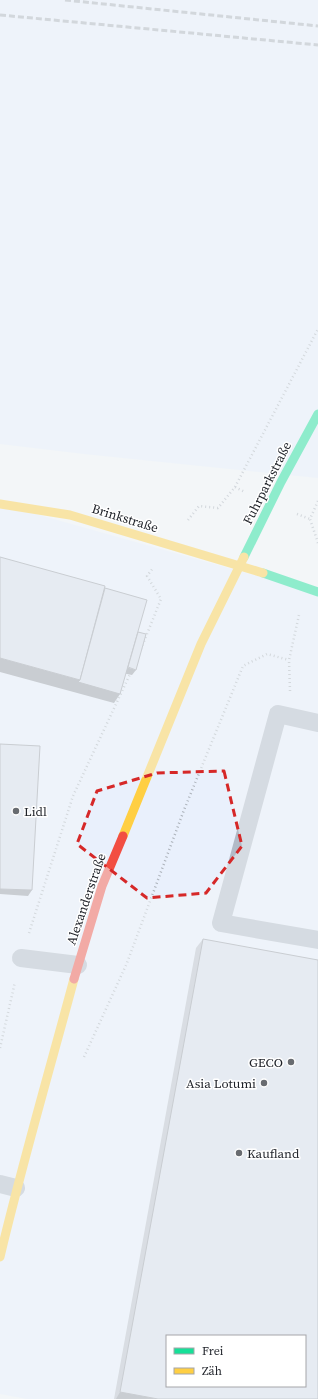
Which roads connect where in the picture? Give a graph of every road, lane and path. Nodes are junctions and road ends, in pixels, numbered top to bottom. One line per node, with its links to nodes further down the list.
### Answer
1 (318, 329): 3 (path)
2 (318, 414): 6 (main road, Fuhrparkstraße)
3 (235, 487): 6 (path); 9 (path)
4 (318, 501): 7 (path)
5 (0, 504): 9 (main road, Brinkstraße)
6 (270, 504): 7 (path); 10 (main road, Fuhrparkstraße)
7 (310, 519): 8 (path)
8 (318, 543)
9 (170, 545): 10 (main road, Brinkstraße); 13 (path)
10 (242, 565): 11 (main road, Brinkstraße); 20 (main road, Alexanderstraße)
11 (306, 587): 12 (main road, Brinkstraße); 14 (path)
12 (318, 592)
13 (139, 654)
14 (289, 660): 16 (path); 22 (path)
15 (132, 668): 19 (path)
16 (291, 717): 17 (lane); 18 (lane)
17 (318, 723)
18 (318, 940)
19 (21, 958): 20 (lane); 21 (path)
20 (78, 964): 23 (main road, Alexanderstraße)
21 (0, 1048)
22 (81, 1061)
23 (8, 1186): 24 (main road, Alexanderstraße)
24 (0, 1257)

